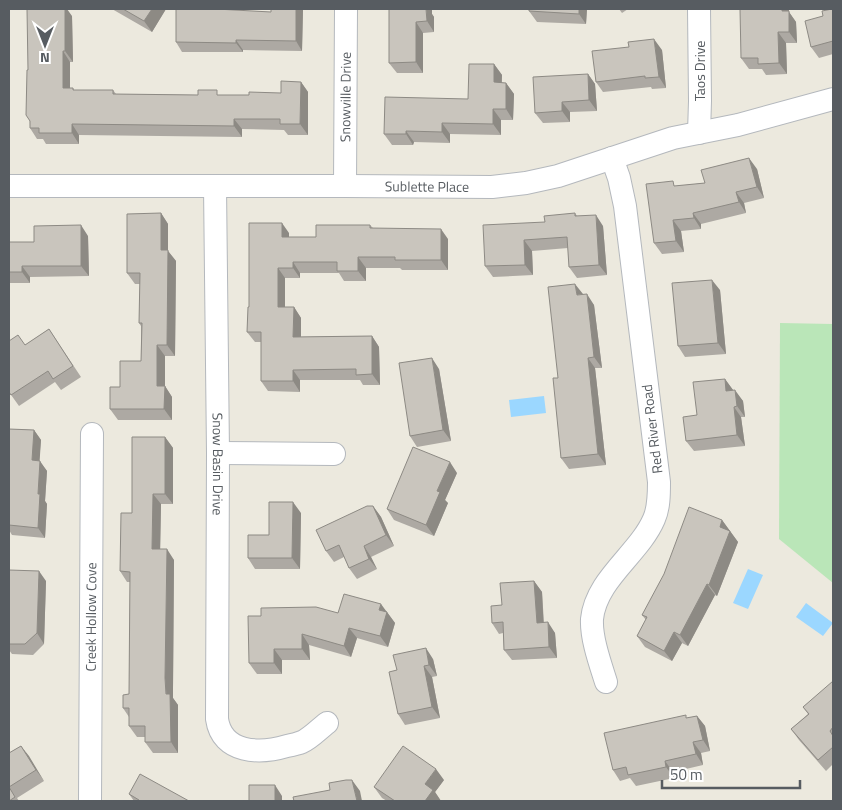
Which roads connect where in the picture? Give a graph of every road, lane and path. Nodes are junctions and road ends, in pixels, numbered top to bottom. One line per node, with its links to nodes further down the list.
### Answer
1 (346, 9): 8 (street, Snowville Drive)
2 (700, 9): 4 (street, Taos Drive)
3 (833, 99): 4 (street, Sublette Place)
4 (699, 133): 5 (street, Sublette Place)
5 (612, 158): 8 (street, Sublette Place); 12 (street, Red River Road)
6 (9, 186): 7 (street, Sublette Place)
7 (215, 186): 8 (street, Sublette Place); 10 (street, Snow Basin Drive)
8 (345, 186)
9 (92, 434): 14 (street, Creek Hollow Cove)
10 (218, 453): 11 (street); 13 (street, Snow Basin Drive)
11 (334, 454)
12 (606, 682)
13 (327, 723)
14 (90, 801)

